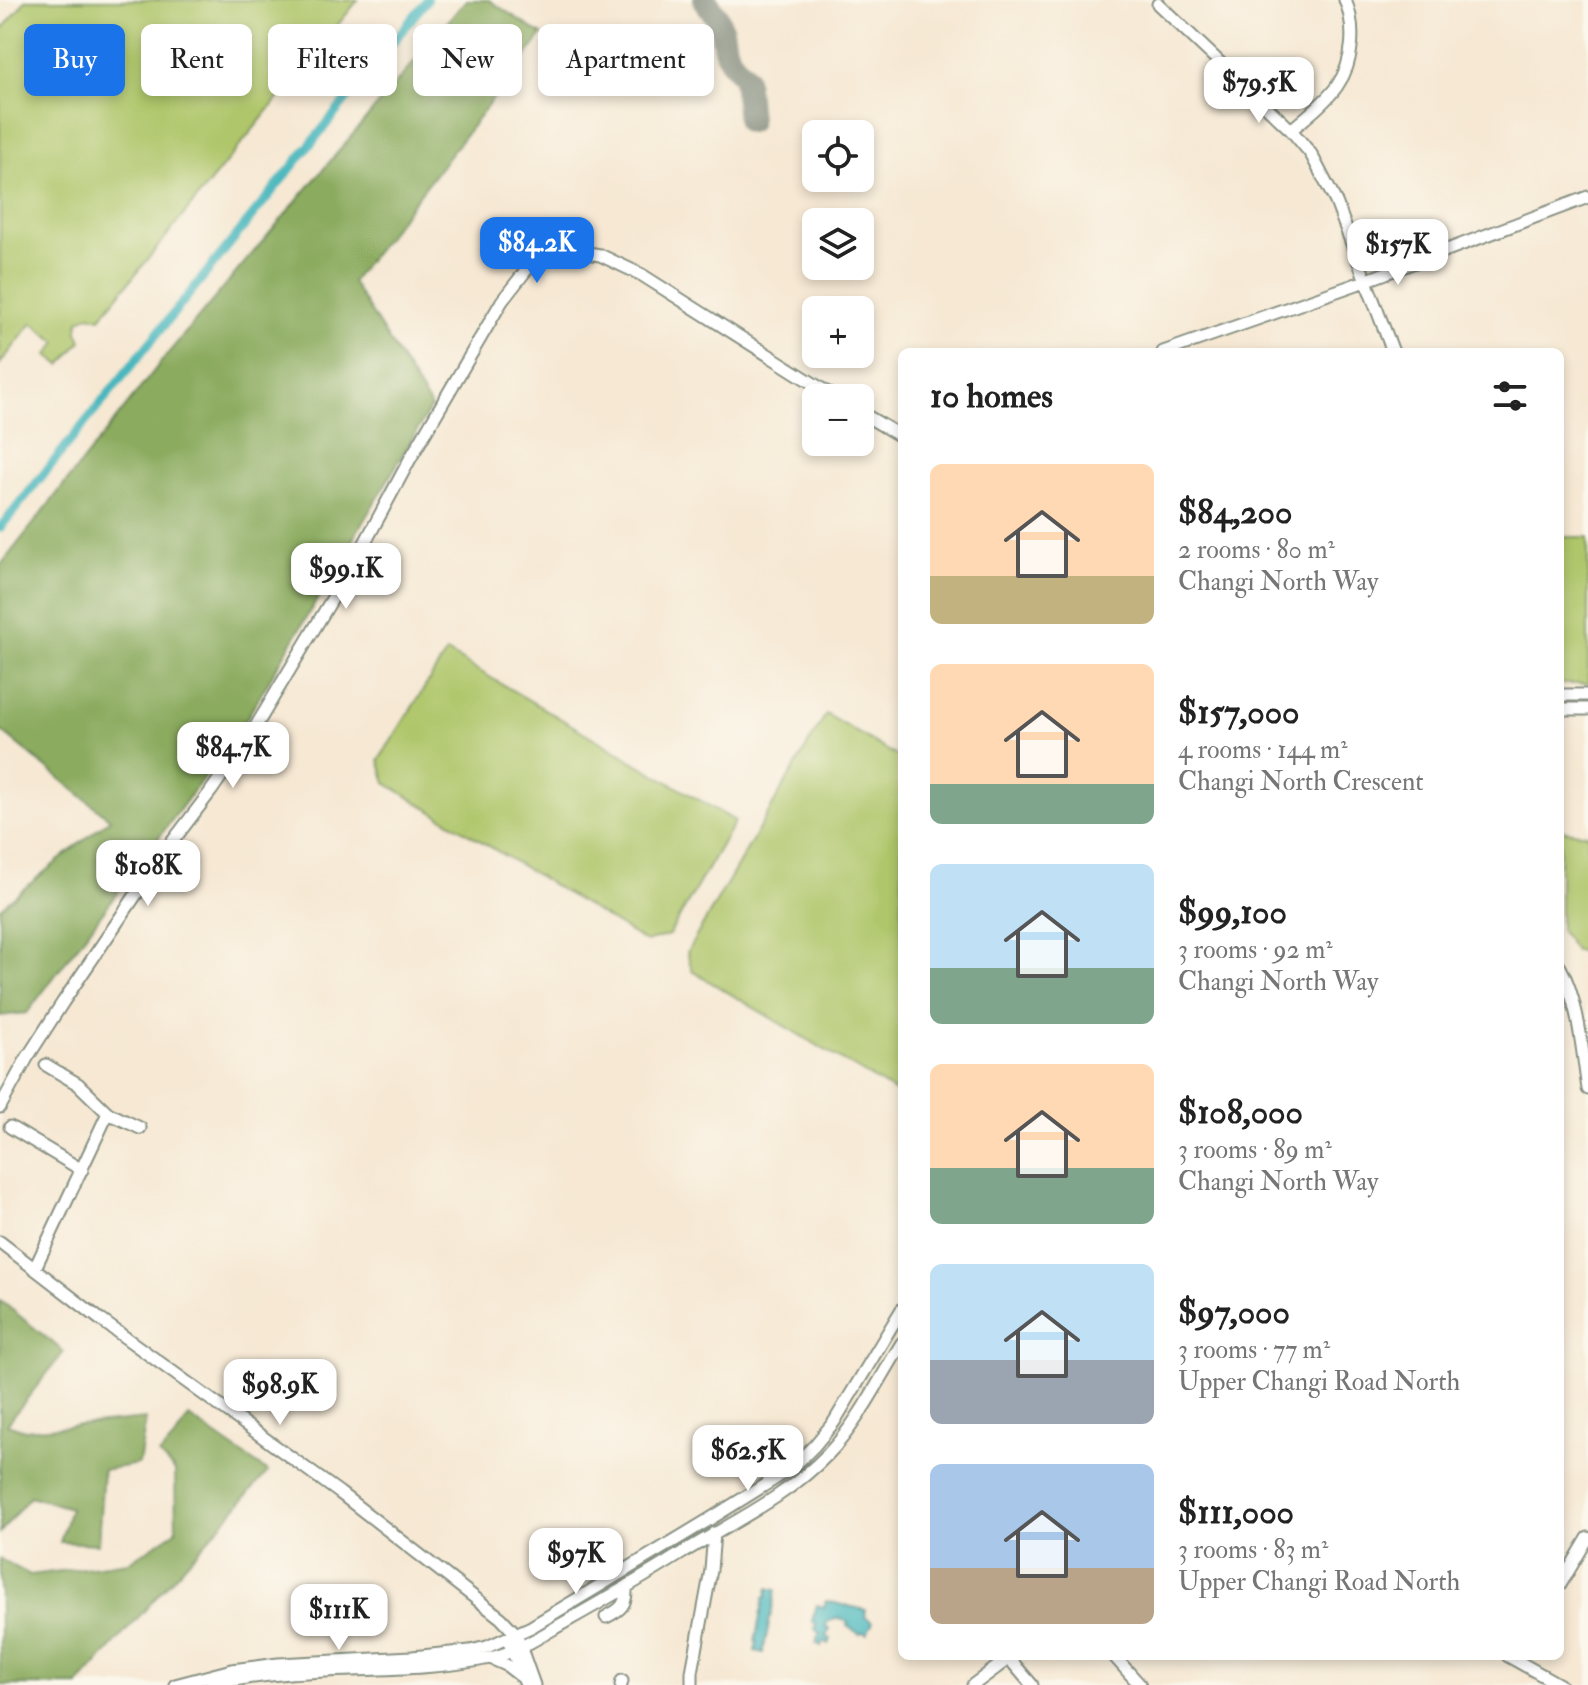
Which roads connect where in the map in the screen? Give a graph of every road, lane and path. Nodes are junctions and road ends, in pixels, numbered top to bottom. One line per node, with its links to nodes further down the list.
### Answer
1 (1345, 0): 3 (street)
2 (1158, 4): 3 (street)
3 (1291, 130): 5 (street)
4 (1588, 197): 5 (street)
5 (1365, 281): 6 (street); 7 (street)
6 (1174, 348)
7 (1391, 348)
8 (814, 384): 18 (street)
9 (874, 420): 10 (street)
10 (898, 435)
11 (1564, 695): 12 (street)
12 (1588, 695)
13 (1564, 709): 14 (street)
14 (1588, 709)
15 (1564, 974): 17 (street)
16 (46, 1065): 19 (street)
17 (1588, 1089)
18 (0, 1107)
19 (108, 1113): 21 (street); 22 (street)
20 (10, 1127): 22 (street)
21 (140, 1128)
22 (82, 1170): 24 (street)
23 (0, 1242): 24 (street)
24 (35, 1268): 35 (street)
25 (898, 1316): 26 (street)
26 (888, 1332): 27 (street); 35 (street)
27 (898, 1338)
28 (898, 1348): 29 (street)
29 (714, 1533): 32 (street); 46 (street)
30 (1588, 1538): 31 (street)
31 (1564, 1578)
32 (626, 1588): 33 (street); 34 (street)
33 (606, 1617)
34 (544, 1634): 36 (street); 42 (street)
35 (512, 1636): 36 (street); 44 (street)
36 (517, 1649): 37 (street); 42 (street); 43 (street)
37 (490, 1658): 43 (street); 45 (street)
38 (1005, 1660): 47 (street)
39 (1011, 1660): 48 (street)
40 (1118, 1660): 49 (street)
41 (1519, 1660): 50 (street)
42 (527, 1664): 43 (street)
43 (528, 1683)
44 (175, 1685)
45 (212, 1685)
46 (692, 1685)
47 (973, 1685)
48 (1032, 1685)
49 (1140, 1685)
50 (1560, 1685)

